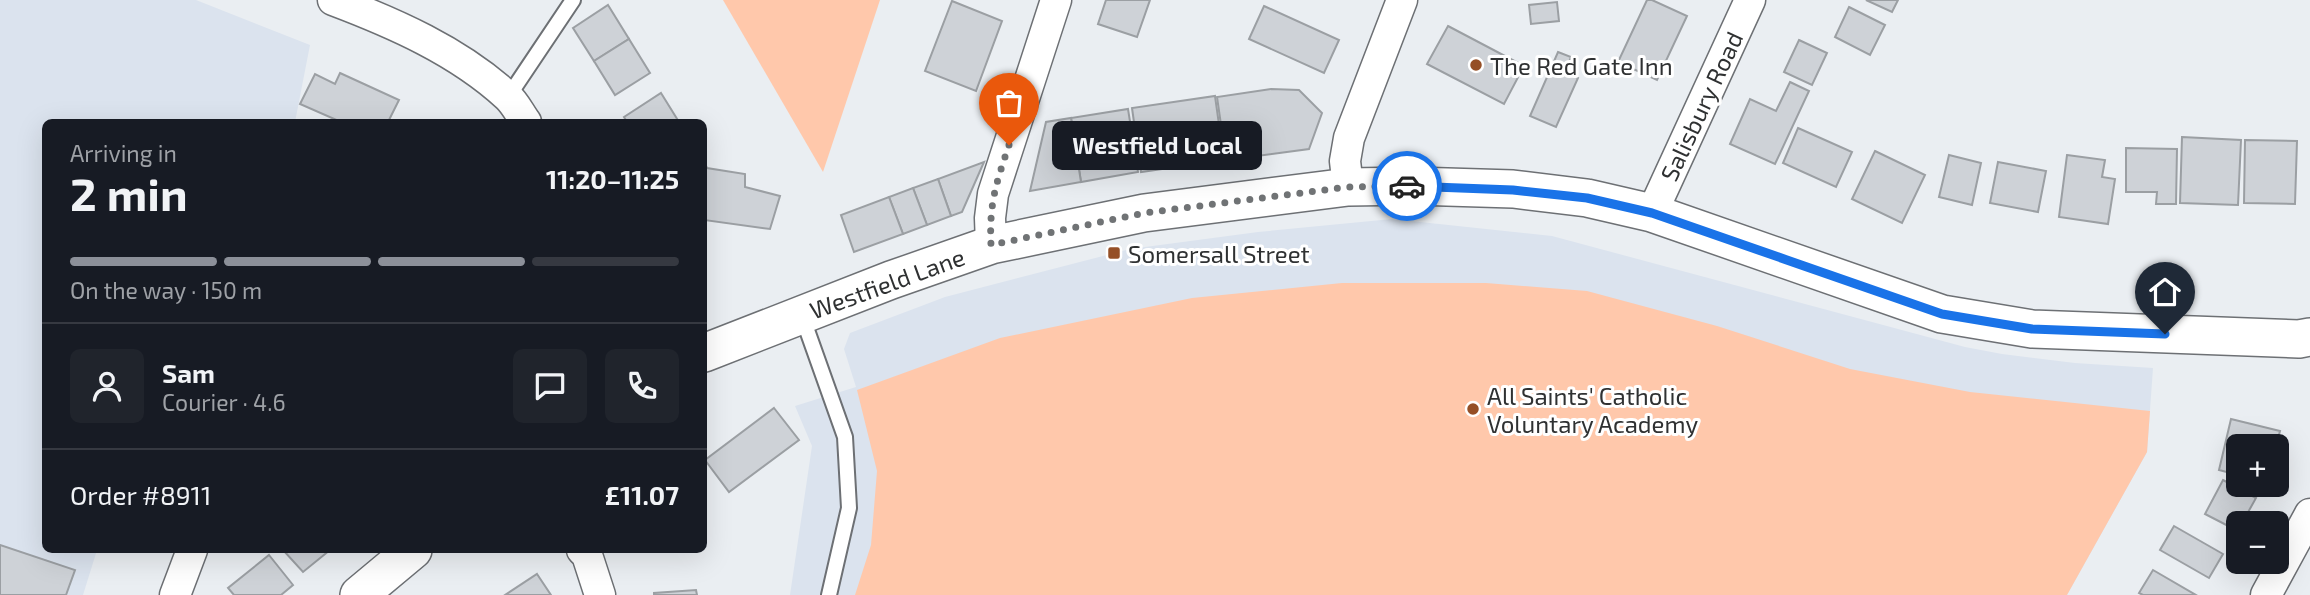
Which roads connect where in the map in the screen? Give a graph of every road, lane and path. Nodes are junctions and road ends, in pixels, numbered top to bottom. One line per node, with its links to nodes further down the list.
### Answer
1 (333, 0): 6 (street)
2 (573, 0): 6 (lane)
3 (1056, 0): 10 (street)
4 (1402, 0): 8 (street)
5 (1750, 0): 9 (street, Salisbury Road)
6 (508, 97): 7 (street)
7 (524, 119)
8 (1348, 187): 9 (street, Westfield Lane); 10 (street, Westfield Lane)
9 (1652, 213): 12 (street, Westfield Lane)
10 (991, 245): 11 (street, Westfield Lane)
11 (802, 315): 13 (street, Westfield Lane); 21 (lane)
12 (2310, 337)
13 (707, 352)
14 (2310, 514): 22 (street)
15 (191, 553): 18 (street)
16 (409, 553): 19 (street)
17 (585, 553): 20 (street)
18 (175, 595)
19 (359, 595)
20 (600, 595)
21 (829, 595)
22 (2266, 595)

